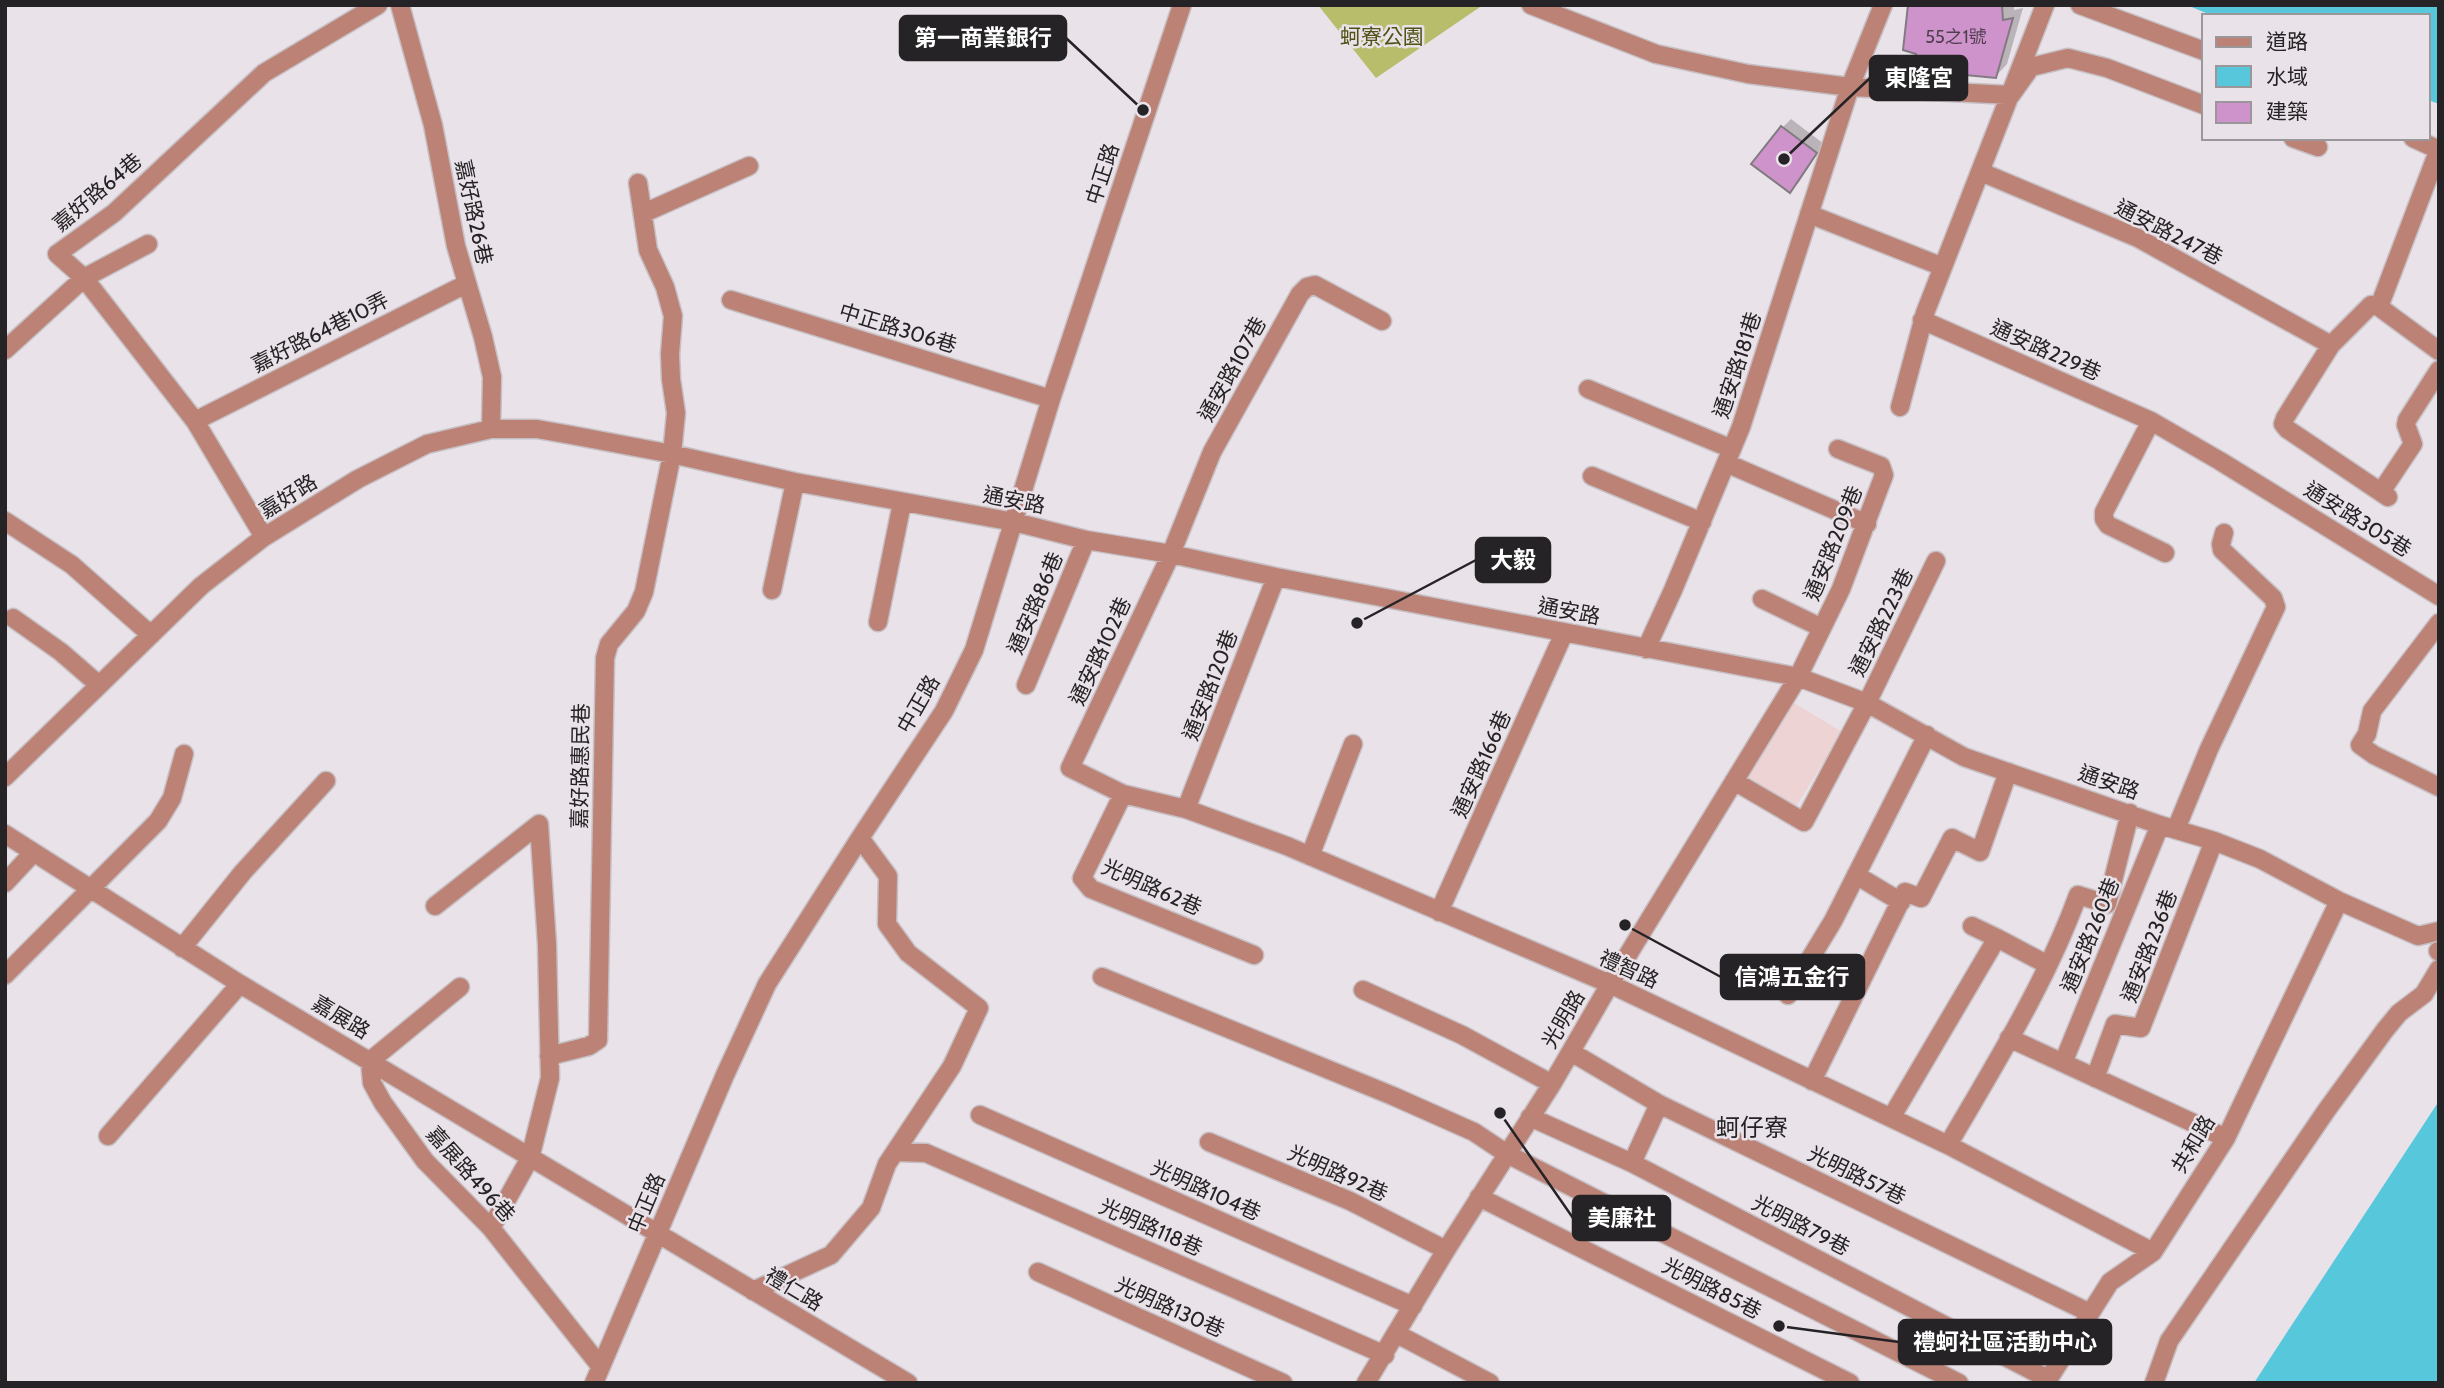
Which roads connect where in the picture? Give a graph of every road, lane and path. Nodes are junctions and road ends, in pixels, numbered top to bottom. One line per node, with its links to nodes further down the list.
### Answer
1 (378, 5): 23 (street, 嘉好路64巷)
2 (400, 5): 24 (street, 嘉好路26巷)
3 (1182, 5): 34 (street, 中正路)
4 (1883, 5): 9 (street, 通安路181巷)
5 (2045, 5): 10 (street)
6 (2080, 5): 8 (street)
7 (1532, 6): 9 (street)
8 (2202, 50)
9 (1850, 88): 10 (street); 20 (street, 通安路181巷)
10 (2011, 95): 11 (street); 17 (street)
11 (2202, 104)
12 (2298, 140): 14 (street)
13 (2418, 140): 15 (street)
14 (2318, 148)
15 (2439, 149): 26 (street)
16 (749, 166): 19 (street)
17 (1981, 172): 22 (street); 29 (street, 通安路247巷)
18 (638, 183): 19 (street)
19 (644, 213): 40 (street)
20 (1809, 214): 22 (street); 41 (street, 通安路181巷)
21 (148, 244): 23 (street)
22 (1943, 267): 27 (street)
23 (84, 278): 30 (street); 36 (street, 嘉好路64巷)
24 (466, 284): 36 (street, 嘉好路64巷10弄); 38 (street, 嘉好路26巷)
25 (731, 300): 34 (street, 中正路306巷)
26 (2379, 307): 29 (street, 通安路305巷); 31 (street)
27 (1922, 320): 35 (street); 37 (street, 通安路229巷)
28 (1382, 321): 53 (street, 通安路107巷)
29 (2331, 345): 32 (street, 通安路305巷)
30 (5, 350)
31 (2439, 351)
32 (2439, 370)
33 (1588, 389): 41 (street)
34 (1051, 399): 46 (street, 中正路)
35 (1900, 407)
36 (195, 421): 50 (street, 嘉好路64巷)
37 (2151, 421): 52 (street); 57 (street, 通安路305巷)
38 (491, 429): 40 (street, 嘉好路); 50 (street, 嘉好路)
39 (1838, 449): 48 (street, 通安路209巷)
40 (672, 454): 43 (street, 通安路); 111 (street, 嘉好路惠民巷)
41 (1729, 456): 47 (street, 通安路181巷); 48 (street)
42 (1592, 476): 47 (street)
43 (795, 482): 44 (street, 通安路); 56 (street)
44 (902, 503): 46 (street, 通安路); 60 (street)
45 (5, 521): 64 (street)
46 (1014, 522): 51 (street, 通安路); 84 (street, 中正路)
47 (1702, 522): 65 (street, 通安路181巷)
48 (1867, 524): 62 (street, 通安路209巷)
49 (2224, 533): 82 (street)
50 (264, 537): 64 (street, 嘉好路)
51 (1086, 540): 53 (street, 通安路); 68 (street, 通安路86巷)
52 (2165, 553)
53 (1171, 554): 55 (street, 通安路); 73 (street, 通安路102巷)
54 (1936, 561): 69 (street, 通安路223巷)
55 (1276, 577): 63 (street, 通安路); 80 (street, 通安路120巷)
56 (772, 590)
57 (2439, 596)
58 (1762, 599): 62 (street)
59 (13, 618): 67 (street)
60 (878, 622)
61 (2439, 624): 78 (street)
62 (1822, 628): 66 (street, 通安路209巷)
63 (1564, 634): 65 (street, 通安路); 94 (street, 通安路166巷)
64 (151, 635): 67 (street, 嘉好路)
65 (1646, 649): 66 (street, 通安路)
66 (1798, 677): 69 (street, 通安路); 77 (street, 光明路)
67 (99, 685): 75 (street, 嘉好路)
68 (1026, 685)
69 (1867, 703): 70 (street, 通安路); 77 (street, 通安路223巷)
70 (1927, 735): 74 (street, 通安路); 88 (street)
71 (1353, 744): 87 (street)
72 (184, 754): 90 (street)
73 (1070, 768): 79 (street, 禮智路)
74 (2008, 772): 81 (street, 通安路); 91 (street)
75 (5, 777)
76 (326, 781): 98 (street)
77 (1734, 781): 105 (street, 光明路)
78 (2439, 787)
79 (1123, 794): 80 (street, 禮智路); 99 (street, 光明路62巷)
80 (1186, 809): 87 (street, 禮智路)
81 (2130, 813): 82 (street, 通安路); 100 (street)
82 (2168, 827): 85 (street, 通安路); 113 (street, 通安路260巷)
83 (5, 834): 86 (street, 嘉展路)
84 (860, 838): 125 (street); 131 (street, 中正路)
85 (2214, 841): 92 (street, 通安路); 114 (street, 通安路236巷)
86 (33, 853): 89 (street); 90 (street, 嘉展路)
87 (1310, 856): 94 (street, 禮智路)
88 (1856, 875): 91 (street); 108 (street)
89 (5, 883)
90 (92, 890): 98 (street, 嘉展路); 102 (street)
91 (1901, 901): 115 (street)
92 (2339, 901): 96 (street, 通安路); 122 (street, 共和路)
93 (435, 906): 111 (street)
94 (1439, 912): 105 (street, 禮智路)
95 (1972, 926): 97 (street)
96 (2439, 931)
97 (1997, 938): 100 (street); 120 (street)
98 (182, 948): 104 (street, 嘉展路)
99 (1254, 955)
100 (2048, 965): 109 (street)
101 (2439, 969): 148 (street)
102 (5, 975)
103 (1102, 977): 126 (street)
104 (240, 984): 112 (street, 嘉展路); 121 (street)
105 (1610, 984): 110 (street, 光明路); 115 (street, 禮智路)
106 (460, 987): 112 (street)
107 (1363, 990): 116 (street)
108 (1788, 995)
109 (2009, 1038): 113 (street); 124 (street)
110 (1571, 1052): 116 (street, 光明路); 117 (street, 光明路57巷)
111 (549, 1056): 127 (street)
112 (370, 1061): 127 (street, 嘉展路); 130 (street, 嘉展路496巷)
113 (2063, 1063): 114 (street)
114 (2095, 1078): 122 (street)
115 (1812, 1081): 120 (street, 禮智路)
116 (1552, 1084): 119 (street, 光明路)
117 (1659, 1104): 128 (street); 137 (street, 光明路57巷)
118 (980, 1115): 136 (street, 光明路104巷)
119 (1530, 1117): 126 (street, 光明路); 128 (street, 光明路79巷)
120 (1891, 1118): 124 (street, 禮智路)
121 (108, 1136)
122 (2226, 1138): 133 (street, 共和路)
123 (1209, 1142): 132 (street, 光明路92巷)
124 (1948, 1145): 133 (street, 禮智路)
125 (896, 1152): 135 (street); 139 (street, 光明路118巷)
126 (1507, 1154): 129 (street, 光明路); 147 (street)
127 (530, 1158): 130 (street); 131 (street, 嘉展路)
128 (1632, 1163): 141 (street, 光明路79巷)
129 (1479, 1197): 132 (street, 光明路); 146 (street, 光明路85巷)
130 (491, 1228): 140 (street, 嘉展路496巷)
131 (657, 1233): 135 (street, 禮仁路); 140 (street, 中正路)
132 (1446, 1250): 136 (street, 光明路)
133 (2153, 1252): 137 (street, 共和路)
134 (1038, 1272): 143 (street, 光明路130巷)
135 (753, 1291): 142 (street, 禮仁路)
136 (1413, 1306): 138 (street, 光明路)
137 (2090, 1313): 141 (street, 共和路)
138 (1397, 1334): 139 (street, 光明路); 145 (street)
139 (1385, 1355): 144 (street, 光明路)
140 (598, 1375)
141 (2047, 1381)
142 (908, 1383)
143 (1283, 1383)
144 (1366, 1383)
145 (1490, 1383)
146 (1849, 1383)
147 (1959, 1383)
148 (2154, 1383)

